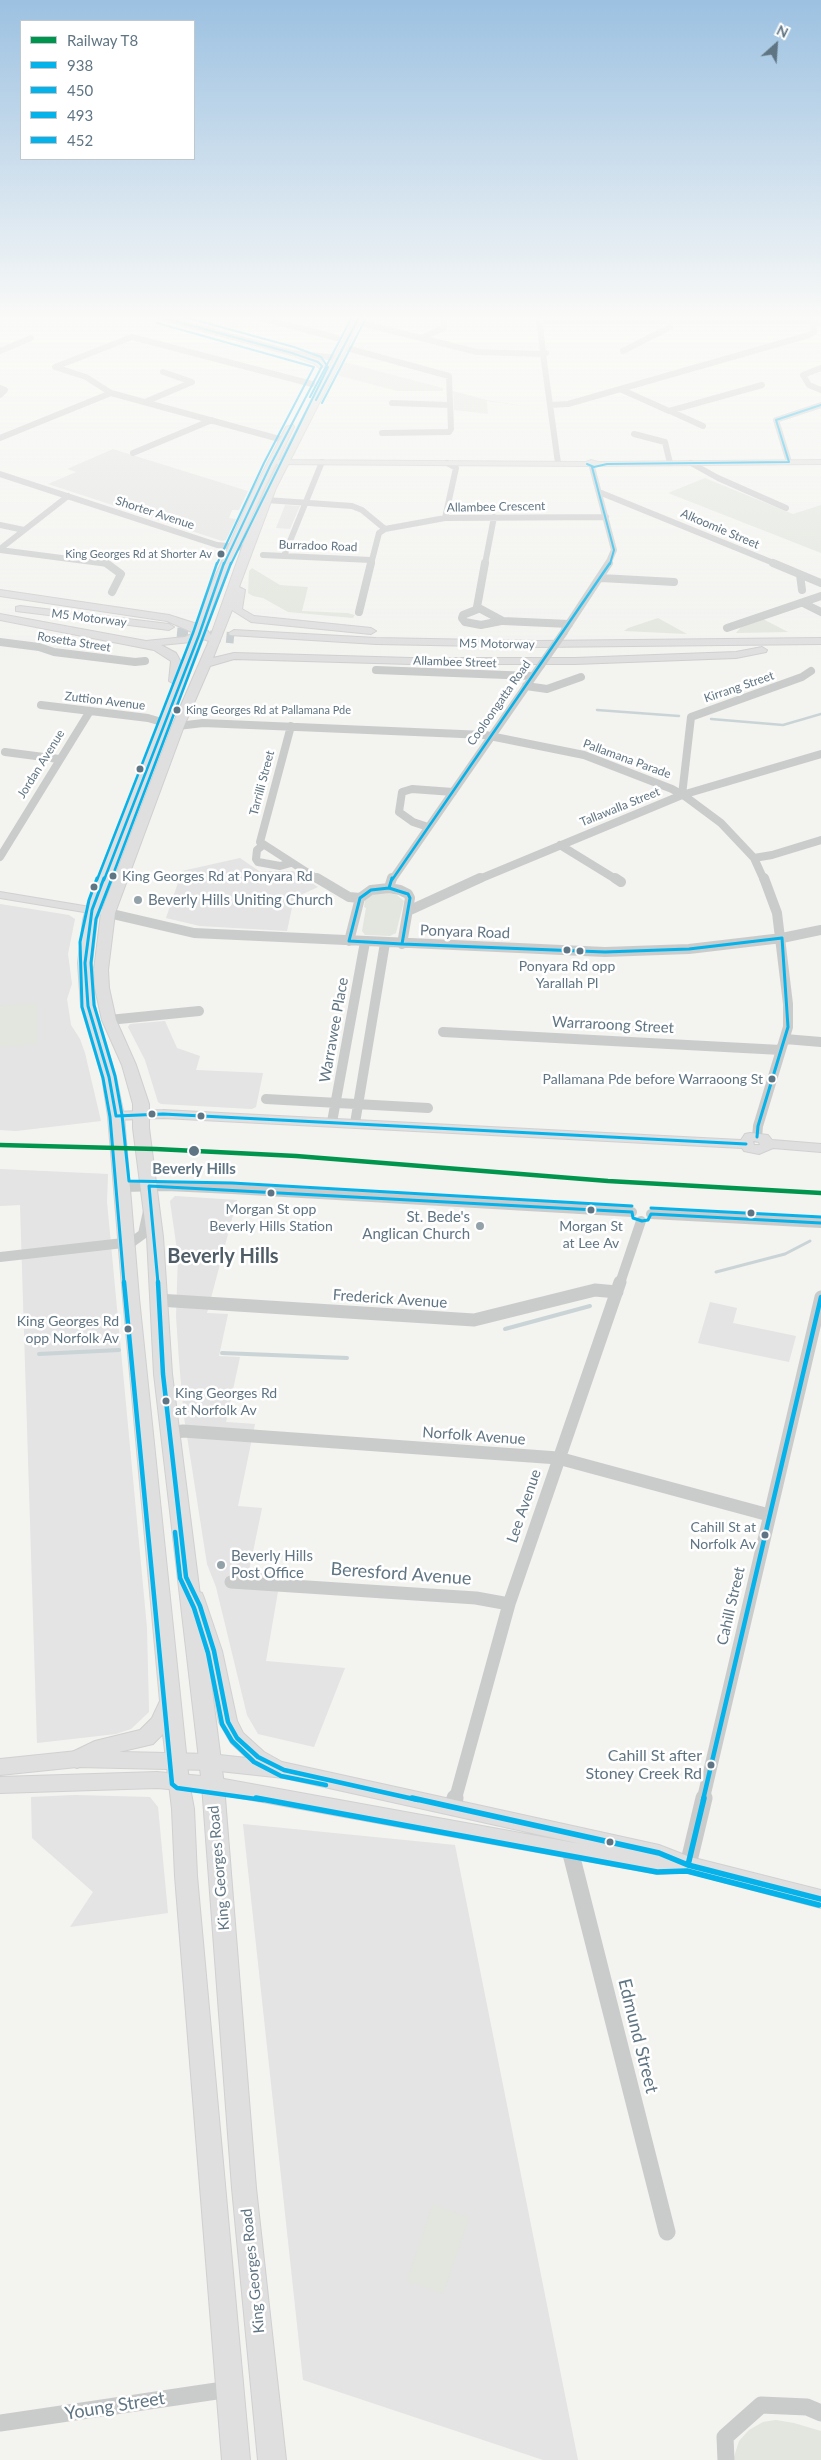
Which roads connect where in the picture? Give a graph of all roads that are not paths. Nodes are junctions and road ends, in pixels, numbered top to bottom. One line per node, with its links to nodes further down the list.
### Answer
1 (15, 432): 12 (street)
2 (184, 432): 14 (street)
3 (257, 432): 11 (street)
4 (288, 432): 11 (highway, King Georges Road)
5 (299, 432): 13 (highway, King Georges Road)
6 (382, 432): 7 (street)
7 (449, 432)
8 (554, 432): 21 (street)
9 (780, 432): 18 (street)
10 (634, 434): 22 (street)
11 (285, 437): 15 (highway, King Georges Road)
12 (0, 438)
13 (291, 450): 16 (highway, King Georges Road); 17 (main road)
14 (133, 453)
15 (272, 462): 16 (main road); 39 (highway, King Georges Road)
16 (284, 462): 17 (main road); 28 (highway, King Georges Road)
17 (320, 462): 20 (main road); 29 (street)
18 (789, 462): 19 (main road); 23 (main road)
19 (821, 462)
20 (447, 463): 21 (main road); 34 (street)
21 (558, 463): 24 (main road)
22 (670, 463): 23 (main road); 24 (main road)
23 (691, 463): 32 (street)
24 (593, 465): 26 (street, Cooloongatta Road)
25 (0, 474): 27 (street, Shorter Avenue)
26 (599, 492): 30 (street, Alkoomie Street); 31 (street, Cooloongatta Road)
27 (68, 496): 38 (street); 39 (street, Shorter Avenue)
28 (266, 500): 29 (street); 41 (highway, King Georges Road)
29 (304, 502): 37 (street); 43 (street)
30 (631, 504): 31 (street, Alkoomie Street); 45 (street, Alkoomie Street)
31 (602, 506): 33 (street, Cooloongatta Road)
32 (786, 508)
33 (606, 517): 35 (street, Allambee Crescent); 46 (street, Cooloongatta Road)
34 (445, 518): 35 (street, Allambee Crescent); 37 (street, Allambee Crescent)
35 (494, 518): 57 (street)
36 (0, 525): 38 (street)
37 (385, 529): 44 (street)
38 (24, 530): 40 (street)
39 (233, 547): 41 (street, Shorter Avenue); 54 (highway, King Georges Road)
40 (0, 549): 50 (street)
41 (244, 553): 63 (highway); 66 (highway, King Georges Road)
42 (263, 555): 43 (street, Burradoo Road)
43 (284, 556): 44 (street, Burradoo Road)
44 (371, 560): 59 (street)
45 (800, 575): 48 (street, Alkoomie Street); 49 (street)
46 (601, 578): 47 (street); 64 (street, Cooloongatta Road)
47 (674, 582)
48 (821, 583)
49 (802, 590)
50 (112, 592)
51 (0, 593): 53 (highway)
52 (821, 596): 55 (street)
53 (70, 602): 54 (highway); 66 (highway)
54 (208, 602): 66 (highway, King Georges Road)
55 (803, 602): 60 (street); 65 (street)
56 (0, 606): 58 (highway, M5 Motorway)
57 (478, 608): 62 (street); 62 (street)
58 (0, 612)
59 (358, 612)
60 (821, 612)
61 (0, 617): 67 (highway)
62 (501, 621): 64 (street)
63 (279, 623): 66 (highway); 68 (highway)
64 (569, 624): 78 (street, Cooloongatta Road, bridge)
65 (727, 628)
66 (208, 633): 67 (highway); 73 (highway); 75 (highway, King Georges Road); 82 (highway, King Georges Road); 86 (highway)
67 (132, 641): 82 (highway)
68 (740, 641): 69 (highway, M5 Motorway); 71 (highway, M5 Motorway)
69 (821, 641)
70 (0, 642): 74 (street, Rosetta Street)
71 (762, 650): 72 (highway, M5 Motorway); 73 (highway)
72 (821, 650)
73 (296, 656): 75 (highway)
74 (145, 661)
75 (206, 664): 87 (highway, King Georges Road)
76 (376, 670): 78 (street, Allambee Street)
77 (811, 671): 94 (street, Kirrang Street)
78 (532, 676): 80 (street, Cooloongatta Road)
79 (580, 677): 81 (street)
80 (526, 686): 81 (street); 84 (street, Cooloongatta Road)
81 (547, 689): 84 (street)
82 (175, 696): 86 (highway, King Georges Road)
83 (41, 705): 85 (street, Zuttion Avenue)
84 (510, 709): 89 (street, Cooloongatta Road)
85 (90, 711): 86 (street, Zuttion Avenue); 92 (street, Jordan Avenue)
86 (167, 717): 108 (highway, King Georges Road)
87 (178, 726): 88 (street, Pallamana Parade); 108 (highway, King Georges Road)
88 (291, 726): 89 (street, Pallamana Parade); 98 (street, Tarrilli Street)
89 (491, 736): 93 (street, Cooloongatta Road); 94 (street, Pallamana Parade)
90 (5, 752): 92 (street)
91 (821, 754): 94 (street, Tallawalla Street)
92 (59, 759): 99 (street, Jordan Avenue)
93 (453, 792): 95 (street, Cooloongatta Road); 95 (street)
94 (682, 795): 97 (street, Tallawalla Street); 100 (street, Pallamana Parade)
95 (428, 827): 103 (street, Cooloongatta Road)
96 (821, 840): 100 (street)
97 (560, 844): 102 (street); 107 (street, Tallawalla Street)
98 (263, 845): 101 (street); 101 (street, Tarrilli Street)
99 (0, 857)
100 (754, 858): 111 (street, Pallamana Parade)
101 (291, 863): 105 (street)
102 (622, 882)
103 (389, 888): 105 (street); 106 (street)
104 (0, 895): 108 (main road)
105 (360, 898): 112 (street)
106 (410, 898): 107 (street, Tallawalla Street); 109 (street)
107 (433, 898): 109 (street, Tallawalla Street)
108 (100, 911): 112 (street, Ponyara Road); 117 (highway, King Georges Road); 126 (highway, King Georges Road)
109 (408, 911): 115 (street)
110 (821, 930): 111 (street, Ponyara Road)
111 (782, 938): 115 (street, Ponyara Road); 119 (street, Pallamana Parade)
112 (349, 941): 113 (street, Ponyara Road)
113 (365, 942): 114 (street, Ponyara Road); 123 (street, Warrawee Place)
114 (385, 943): 115 (street, Ponyara Road); 124 (street)
115 (402, 944)
116 (199, 1011): 117 (street)
117 (109, 1020): 127 (highway, King Georges Road)
118 (443, 1032): 121 (street, Warraroong Street)
119 (785, 1039): 120 (street); 121 (street, Pallamana Parade)
120 (821, 1042)
121 (781, 1050): 130 (street, Pallamana Parade)
122 (266, 1099): 123 (street)
123 (336, 1103): 124 (street); 128 (street, Warrawee Place)
124 (358, 1104): 125 (street); 129 (street)
125 (428, 1108)
126 (117, 1122): 127 (main road); 132 (highway, King Georges Road)
127 (141, 1122): 128 (main road); 133 (highway, King Georges Road)
128 (332, 1122): 129 (main road)
129 (355, 1123): 130 (main road)
130 (751, 1140): 131 (main road)
131 (821, 1148)
132 (122, 1179): 133 (street); 136 (highway, King Georges Road)
133 (148, 1186): 134 (street); 136 (street); 140 (highway, King Georges Road)
134 (641, 1216): 135 (street); 138 (street, Lee Avenue)
135 (821, 1223)
136 (126, 1243): 137 (street); 147 (highway, King Georges Road)
137 (0, 1257)
138 (617, 1292): 140 (street, Frederick Avenue); 142 (street, Lee Avenue)
139 (821, 1297): 143 (street, Cahill Street)
140 (158, 1300): 141 (highway, King Georges Road)
141 (170, 1433): 142 (street, Norfolk Avenue); 144 (highway, King Georges Road)
142 (558, 1458): 143 (street, Norfolk Avenue); 146 (street, Lee Avenue)
143 (769, 1515): 156 (street, Cahill Street)
144 (186, 1577): 150 (main road); 152 (highway, King Georges Road)
145 (231, 1582): 146 (street, Beresford Avenue)
146 (508, 1604): 154 (street, Lee Avenue)
147 (171, 1699): 148 (highway); 151 (highway, King Georges Road)
148 (77, 1759): 149 (main road); 151 (main road)
149 (0, 1766)
150 (284, 1770): 152 (main road); 154 (main road)
151 (178, 1771): 152 (main road); 153 (main road); 159 (highway, King Georges Road)
152 (211, 1774): 155 (main road); 163 (highway, King Georges Road)
153 (0, 1785)
154 (454, 1807): 156 (main road)
155 (570, 1850): 156 (main road); 158 (street, Edmund Street)
156 (688, 1865): 157 (main road)
157 (821, 1899)
158 (667, 2232)
159 (230, 2389): 161 (street, Young Street); 162 (highway, King Georges Road)
160 (821, 2413): 164 (street)
161 (0, 2423)
162 (236, 2460)
163 (272, 2460)
164 (726, 2460)

